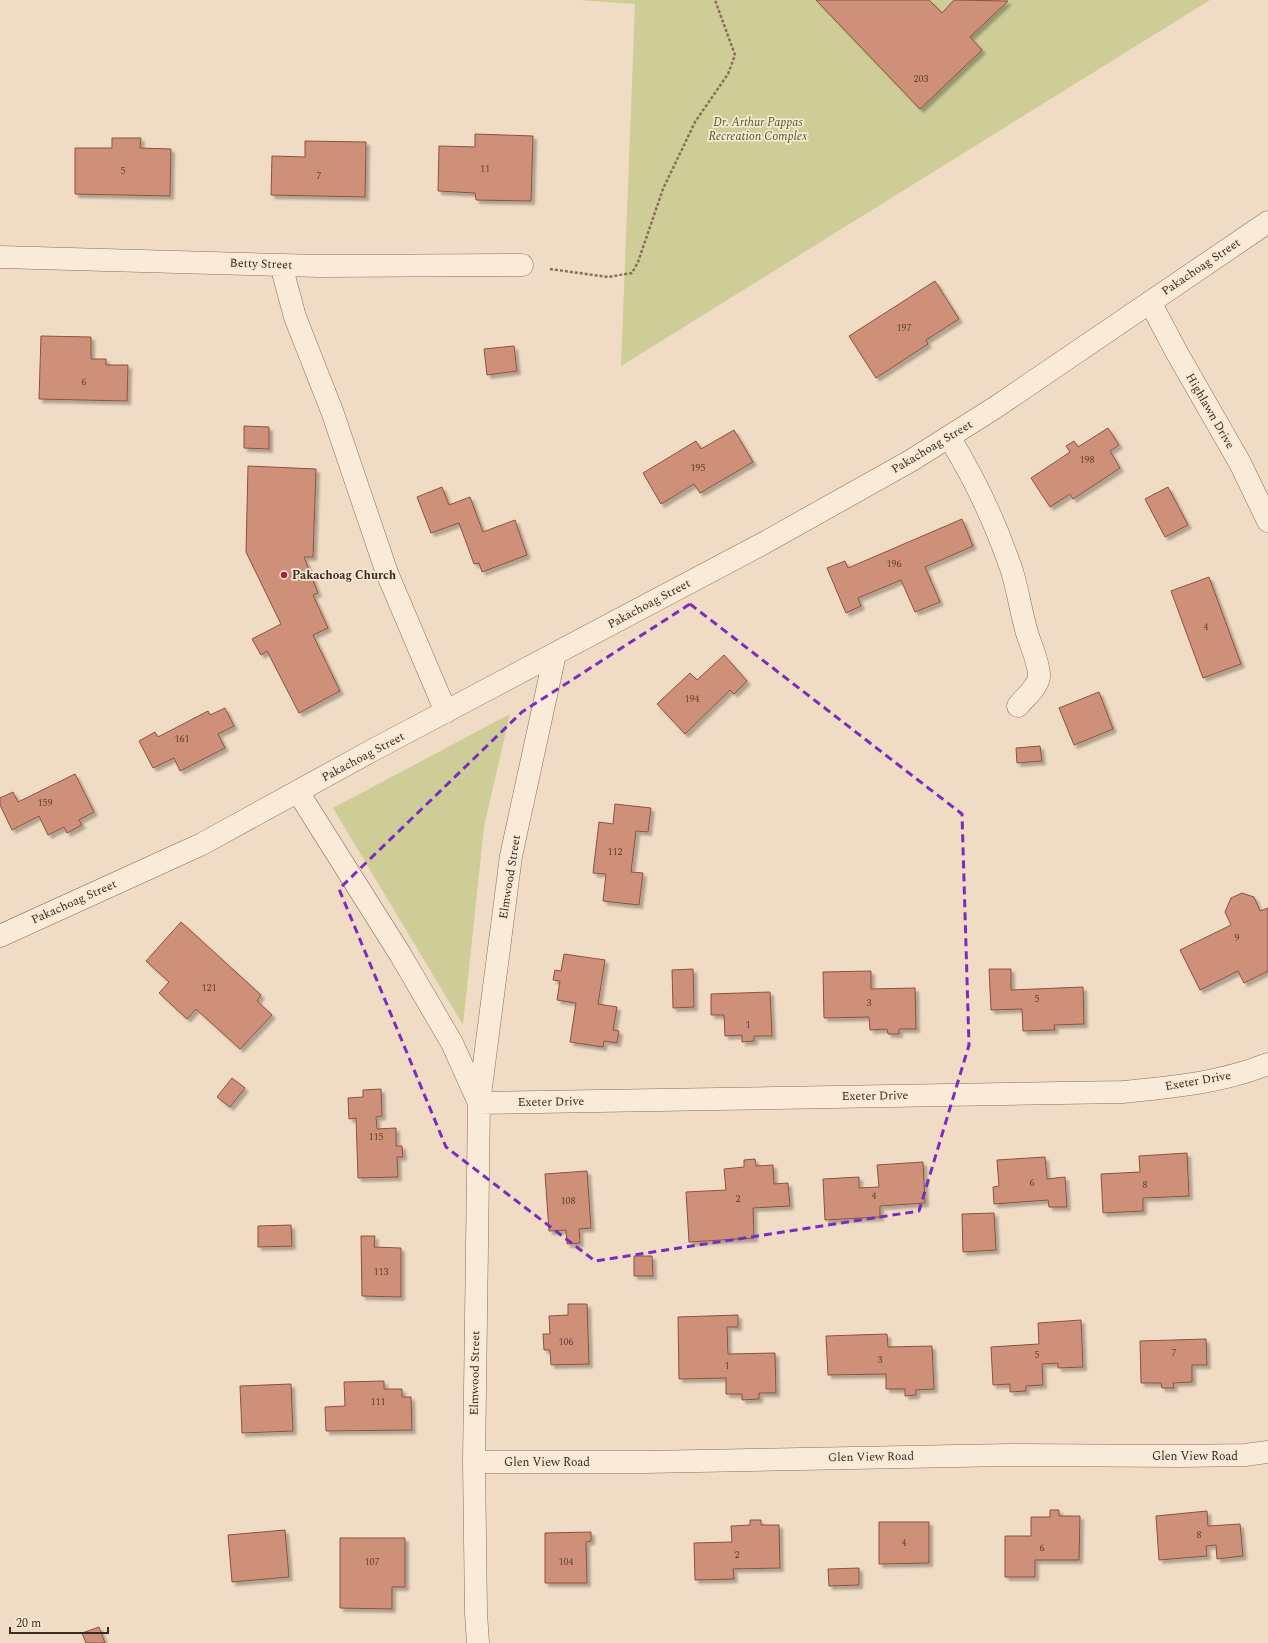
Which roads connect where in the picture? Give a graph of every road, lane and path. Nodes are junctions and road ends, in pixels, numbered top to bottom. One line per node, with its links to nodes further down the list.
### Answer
1 (714, 0): 5 (path)
2 (1268, 222): 6 (street, Pakachoag Street)
3 (0, 257): 4 (street, Betty Street)
4 (281, 265): 5 (street, Betty Street); 11 (street)
5 (522, 265)
6 (1150, 302): 7 (street, Pakachoag Street); 8 (street, Highlawn Drive)
7 (949, 436): 9 (street, Pakachoag Street); 10 (street)
8 (1268, 521)
9 (555, 654): 11 (street, Pakachoag Street); 15 (street, Elmwood Street)
10 (1018, 706)
11 (446, 712): 12 (street, Pakachoag Street)
12 (298, 792): 13 (street, Pakachoag Street); 15 (street, Elmwood Street)
13 (0, 936)
14 (1268, 1064): 15 (street, Exeter Drive)
15 (479, 1103): 17 (street, Elmwood Street)
16 (1268, 1452): 17 (street, Glen View Road)
17 (474, 1462): 18 (street, Elmwood Street)
18 (478, 1643)

